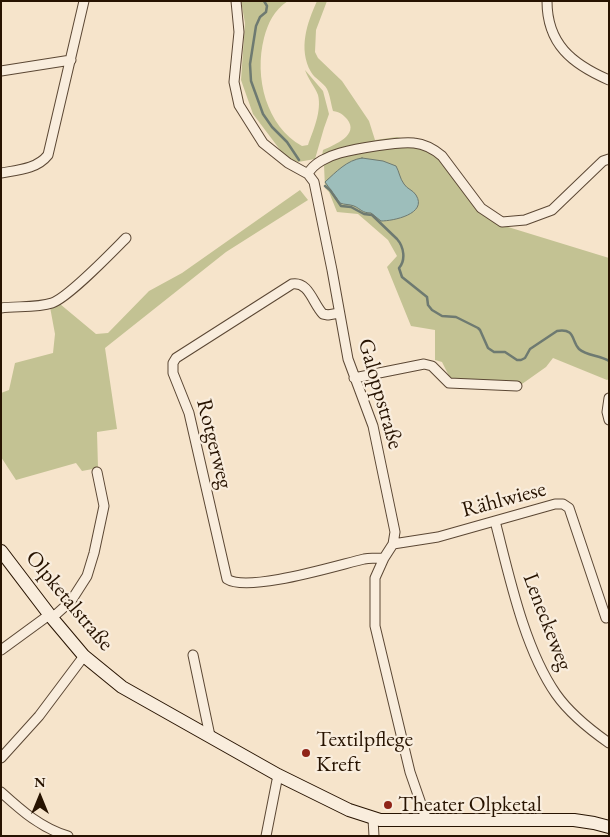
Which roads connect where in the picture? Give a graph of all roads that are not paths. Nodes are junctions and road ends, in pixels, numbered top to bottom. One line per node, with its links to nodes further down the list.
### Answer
1 (84, 1): 4 (street)
2 (236, 1): 9 (street)
3 (547, 1): 6 (street)
4 (71, 60): 5 (street); 8 (street)
5 (1, 71)
6 (609, 80)
7 (609, 159): 9 (street)
8 (1, 173)
9 (308, 174): 12 (street, Galoppstraße)
10 (126, 238): 11 (street)
11 (1, 308)
12 (339, 314): 13 (street, Galoppstraße); 21 (street, Rotgerweg)
13 (354, 378): 14 (street); 19 (street, Galoppstraße)
14 (517, 386)
15 (609, 398): 16 (street)
16 (609, 420)
17 (97, 472): 22 (street)
18 (495, 521): 19 (street, Rählwiese); 23 (street, Rählwiese); 28 (street, Leneckeweg)
19 (393, 544): 21 (street)
20 (1, 551): 22 (street, Olpketalstraße)
21 (384, 558): 33 (street)
22 (50, 616): 24 (street); 26 (street, Olpketalstraße)
23 (606, 618)
24 (1, 650)
25 (193, 655): 27 (street)
26 (84, 656): 27 (street, Olpketalstraße); 29 (street)
27 (210, 736): 30 (street, Olpketalstraße)
28 (609, 743)
29 (1, 758)
30 (278, 775): 32 (street, Olpketalstraße); 36 (street)
31 (1, 792): 35 (street)
32 (372, 819): 33 (street, Olpketalstraße); 37 (street)
33 (427, 821): 34 (street, Olpketalstraße)
34 (609, 828)
35 (68, 836)
36 (266, 836)
37 (374, 836)

